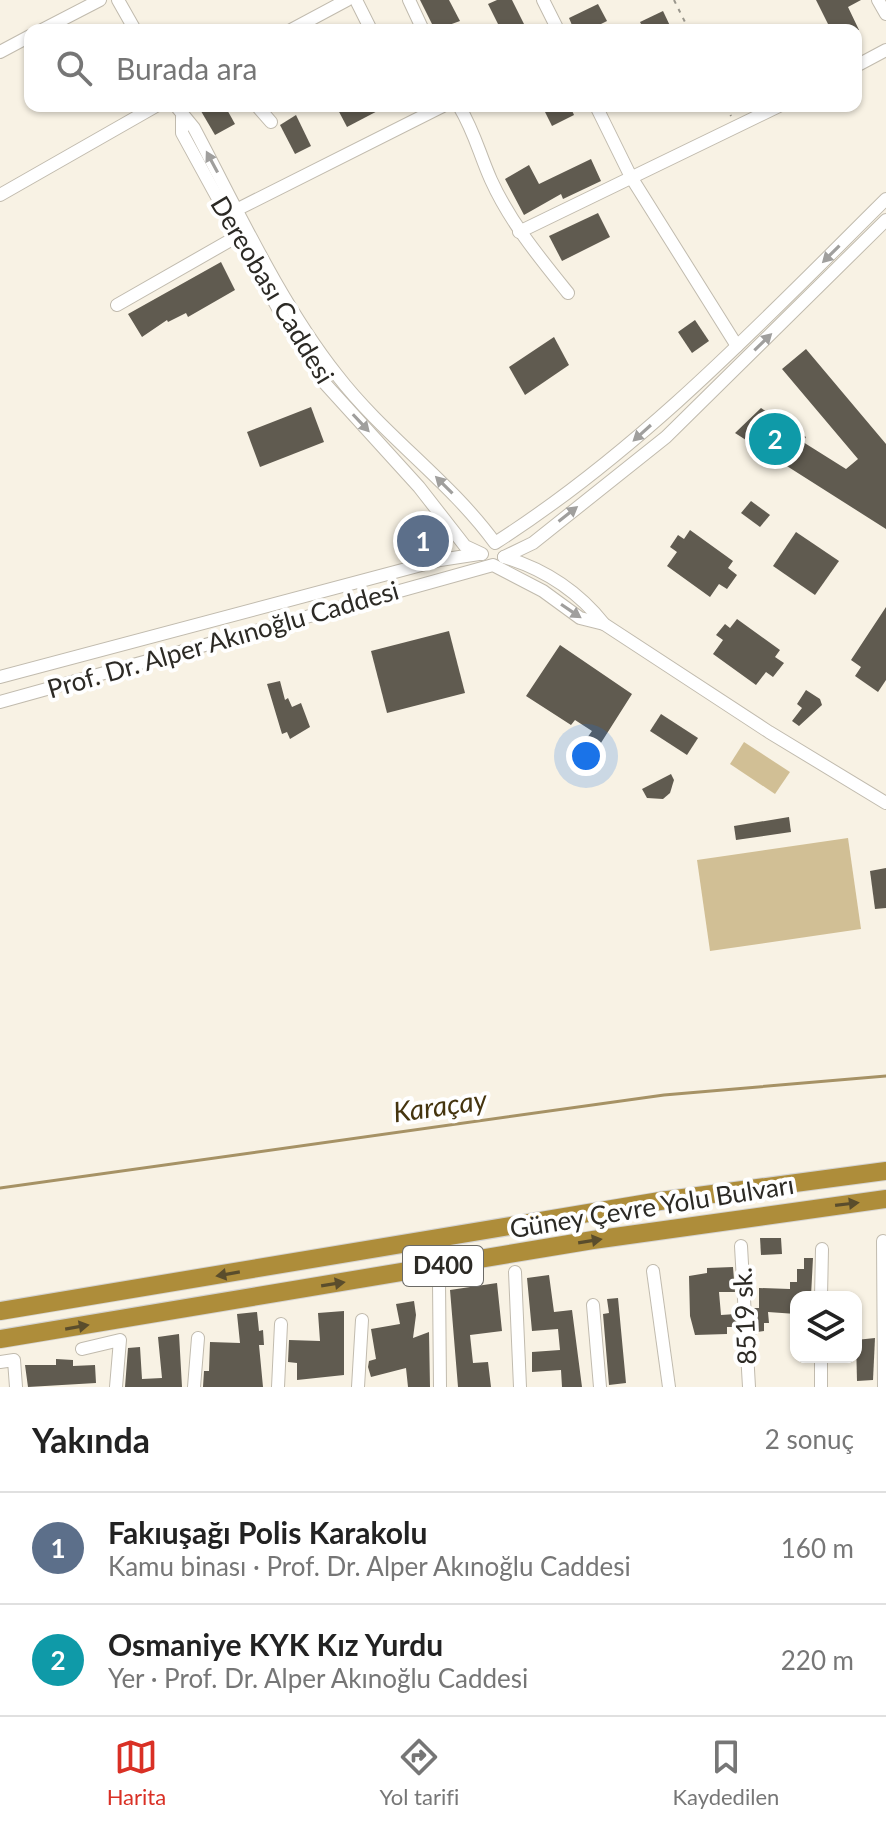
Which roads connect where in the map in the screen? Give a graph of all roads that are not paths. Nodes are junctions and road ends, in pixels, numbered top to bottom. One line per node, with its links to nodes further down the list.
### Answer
1 (100, 0): 9 (street)
2 (118, 0): 10 (street)
3 (347, 0): 11 (street)
4 (356, 0): 12 (street)
5 (409, 0): 13 (street)
6 (543, 0): 14 (street)
7 (878, 0): 8 (street)
8 (886, 14)
9 (54, 24)
10 (132, 24)
11 (302, 24)
12 (368, 24)
13 (420, 24)
14 (555, 24)
15 (24, 39): 17 (street)
16 (886, 50): 18 (street)
17 (0, 52)
18 (862, 63)
19 (145, 112): 28 (street)
20 (179, 112): 30 (street, Dereobası Caddesi, one-way to 20); 33 (street, Dereobası Caddesi)
21 (262, 112): 26 (street)
22 (431, 112): 30 (street)
23 (462, 112): 32 (street)
24 (599, 112): 27 (street)
25 (766, 112): 27 (street)
26 (271, 122)
27 (631, 177): 32 (street); 36 (street)
28 (0, 195)
29 (886, 199): 36 (street, one-way to 36)
30 (238, 209): 33 (street, Dereobası Caddesi)
31 (886, 220): 38 (street, Prof. Dr. Alper Akınoğlu Caddesi, one-way to 31)
32 (519, 232): 34 (street)
33 (244, 233): 35 (street); 37 (street, Dereobası Caddesi, one-way to 33); 39 (street, Dereobası Caddesi, one-way to 39)
34 (568, 293)
35 (117, 305)
36 (737, 346): 37 (street, one-way to 37)
37 (492, 539): 40 (street); 42 (street, Dereobası Caddesi)
38 (533, 543): 42 (street, Prof. Dr. Alper Akınoğlu Caddesi); 43 (street)
39 (465, 546): 40 (street, Dereobası Caddesi); 41 (street)
40 (482, 554): 41 (street, Prof. Dr. Alper Akınoğlu Caddesi); 42 (street, Dereobası Caddesi)
41 (455, 558): 45 (street, Prof. Dr. Alper Akınoğlu Caddesi)
42 (498, 561): 43 (street); 44 (street, one-way to 44); 46 (street, Prof. Dr. Alper Akınoğlu Caddesi)
43 (533, 566): 44 (street)
44 (604, 624): 47 (street)
45 (0, 677)
46 (0, 702)
47 (886, 803)
48 (886, 1171): 58 (highway, Güney Çevre Yolu Bulvarı / D400, one-way to 58)
49 (886, 1199): 62 (highway, Güney Çevre Yolu Bulvarı / D400, one-way to 49)
50 (883, 1241): 77 (street)
51 (741, 1246): 75 (street, 8519 sk.)
52 (822, 1249): 56 (street)
53 (653, 1271): 74 (street)
54 (515, 1272): 72 (street)
55 (439, 1281): 71 (street)
56 (821, 1291)
57 (593, 1305): 73 (street)
58 (0, 1311)
59 (362, 1320): 70 (street)
60 (281, 1324): 69 (street)
61 (198, 1338): 68 (street)
62 (0, 1339)
63 (82, 1349): 67 (street)
64 (0, 1362): 66 (street)
65 (821, 1363): 76 (street)
66 (16, 1387)
67 (116, 1387)
68 (194, 1387)
69 (278, 1387)
70 (358, 1387)
71 (440, 1387)
72 (520, 1387)
73 (600, 1387)
74 (669, 1387)
75 (749, 1387)
76 (821, 1387)
77 (884, 1387)

